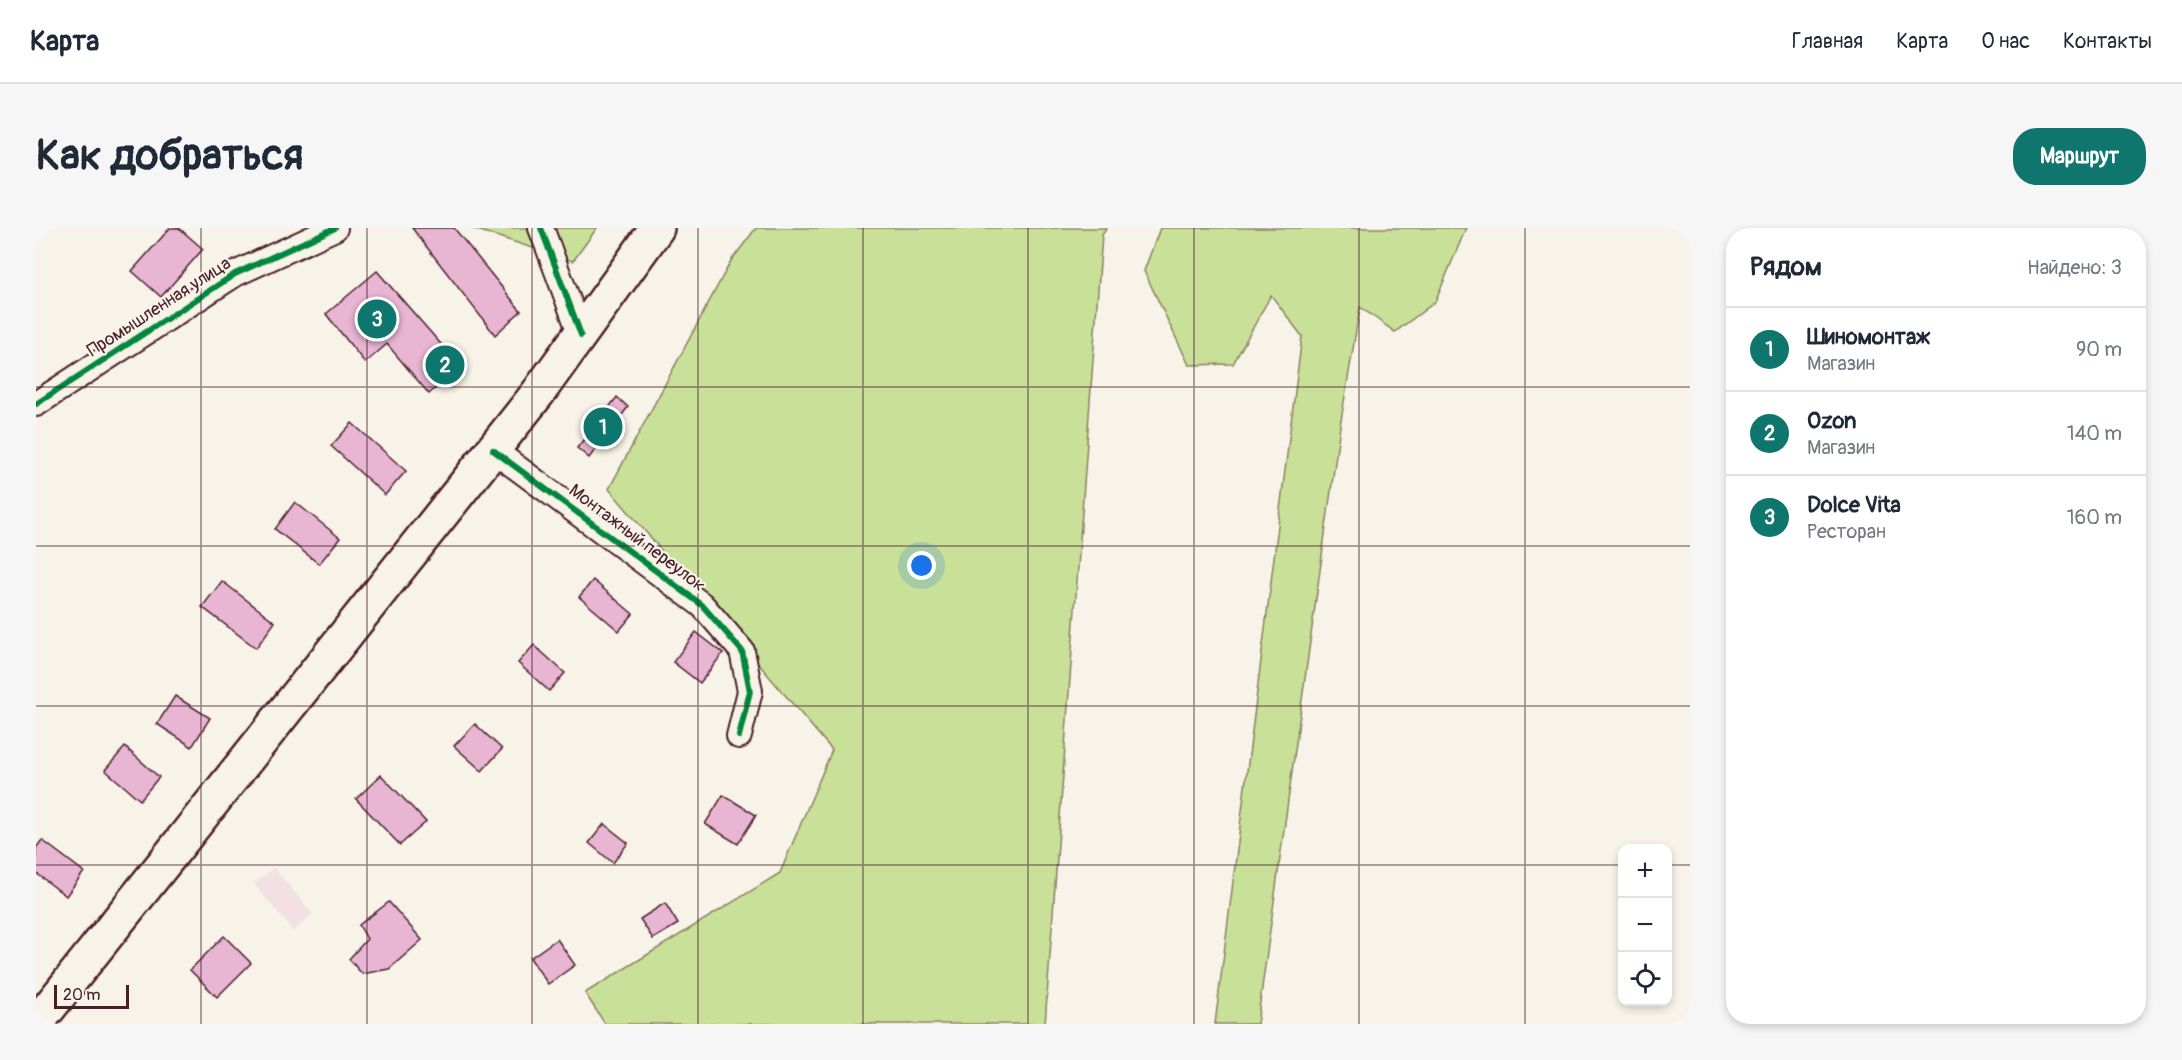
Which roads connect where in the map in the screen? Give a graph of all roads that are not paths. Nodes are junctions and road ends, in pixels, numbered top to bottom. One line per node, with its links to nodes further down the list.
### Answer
1 (335, 228): 5 (street, Промышленная улица)
2 (541, 228): 4 (street)
3 (657, 228): 4 (main road)
4 (580, 334): 6 (main road)
5 (36, 404)
6 (493, 450): 7 (street, Монтажный переулок); 8 (main road)
7 (739, 736)
8 (36, 1024)

